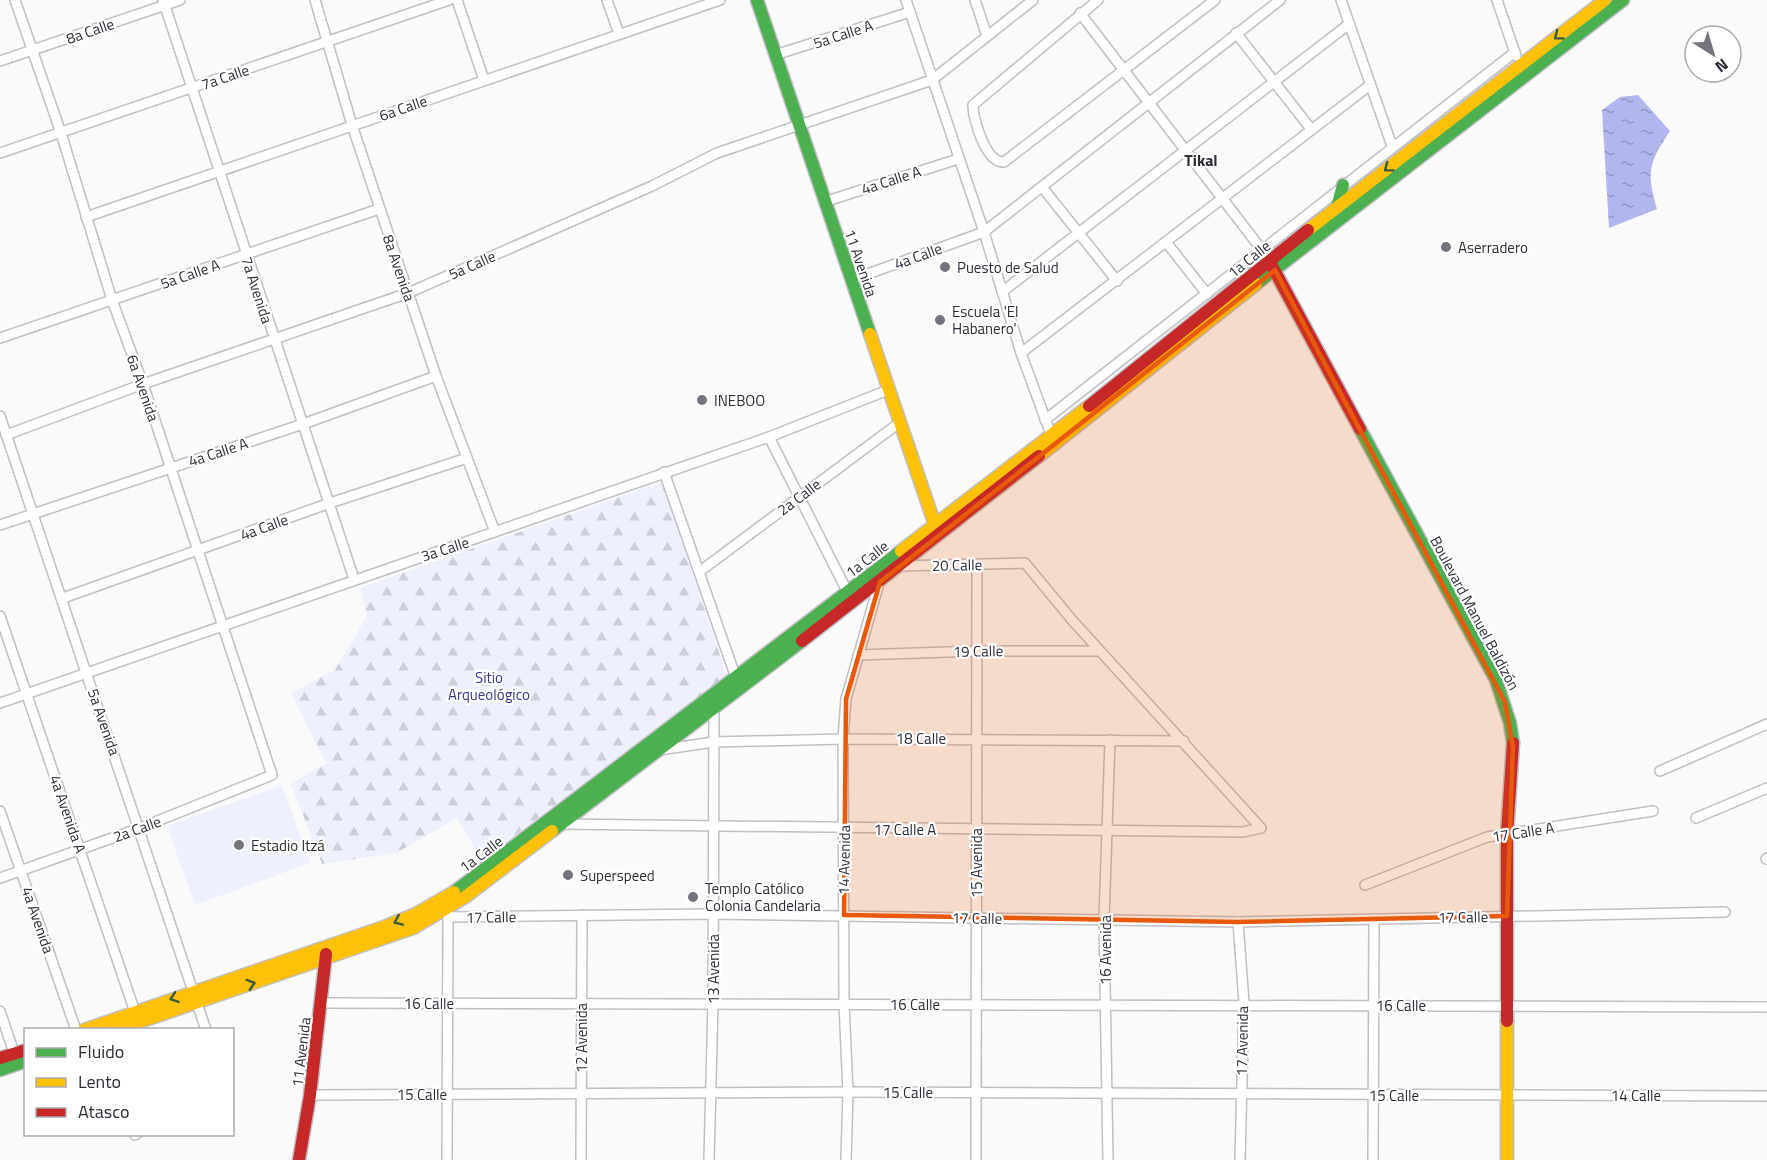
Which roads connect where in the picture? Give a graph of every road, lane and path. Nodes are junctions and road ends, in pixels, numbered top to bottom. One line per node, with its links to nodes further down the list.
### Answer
1 (15, 0): 27 (street, 6a Avenida)
2 (180, 0): 19 (street, 8a Calle)
3 (315, 0): 26 (street, 8a Avenida)
4 (449, 0): 26 (street, 7a Calle)
5 (457, 0): 34 (street)
6 (607, 0): 24 (street)
7 (720, 0): 24 (street, 6a Calle)
8 (757, 0): 29 (main road, 11 Avenida)
9 (906, 0): 20 (street)
10 (975, 0): 25 (street)
11 (1033, 0): 25 (street)
12 (1098, 0): 21 (street)
13 (1215, 0): 32 (street)
14 (1280, 0): 23 (street, 4a Calle)
15 (1341, 0): 22 (street)
16 (1497, 0): 28 (street)
17 (1605, 0): 31 (main road, 1a Calle, one-way to 31)
18 (1623, 0): 31 (main road, 1a Calle)
19 (164, 3): 27 (street, 8a Calle); 37 (street, 7a Avenida)
20 (910, 12): 29 (street, 5a Calle A); 33 (street)
21 (1080, 13): 32 (street); 32 (street)
22 (1349, 24): 35 (street); 36 (street)
23 (1236, 33): 35 (street); 38 (street, 4a Calle)
24 (619, 34): 34 (street, 6a Calle)
25 (987, 36): 33 (street)
26 (329, 41): 37 (street, 7a Calle); 41 (street, 8a Avenida)
27 (33, 50): 30 (street, 8a Calle); 43 (street, 6a Avenida)
28 (1515, 52): 31 (street); 44 (street, 1a Calle)
29 (775, 55): 40 (main road, 11 Avenida)
30 (0, 61)
31 (1524, 69): 39 (main road, 1a Calle)
32 (1124, 70): 38 (street)
33 (933, 80): 40 (street, 5a Calle); 47 (street)
34 (484, 81): 41 (street, 6a Calle)
35 (1274, 81): 42 (street); 45 (street)
36 (1370, 85): 42 (street); 44 (street)
37 (192, 88): 43 (street, 7a Calle); 48 (street, 7a Avenida)
38 (1148, 101): 45 (street); 50 (street, 4a Calle)
39 (1460, 118): 53 (main road, 1a Calle, one-way to 53); 56 (main road, 1a Calle)
40 (798, 123): 52 (main road, 11 Avenida); 65 (street, 5a Calle)
41 (352, 125): 48 (street, 6a Calle); 54 (street, 8a Avenida)
42 (1311, 129): 51 (street)
43 (61, 133): 46 (street, 7a Calle); 55 (street, 6a Avenida)
44 (1392, 146): 49 (street, 1a Calle)
45 (1187, 149): 51 (street); 58 (street)
46 (0, 153)
47 (958, 159): 52 (street, 4a Calle A); 57 (street)
48 (220, 172): 55 (street, 6a Calle); 60 (street, 7a Avenida)
49 (1343, 185): 53 (main road); 61 (street, 1a Calle)
50 (1042, 187): 57 (street, 4a Calle); 58 (street)
51 (1223, 196): 59 (street); 61 (street)
52 (824, 202): 62 (main road, 11 Avenida)
53 (1336, 207): 56 (main road, 1a Calle)
54 (380, 209): 60 (street, 5a Calle A); 65 (street, 8a Avenida)
55 (86, 217): 67 (street, 6a Avenida)
56 (1321, 226): 61 (main road, 1a Calle)
57 (984, 232): 62 (street, 4a Calle); 64 (street)
58 (1080, 232): 63 (street); 64 (street)
59 (1166, 242): 63 (street); 66 (street)
60 (246, 255): 67 (street, 5a Calle A); 69 (street, 7a Avenida)
61 (1269, 261): 66 (street, 1a Calle); 80 (main road, 1a Calle); 127 (main road, Boulevard Manuel Baldizón)
62 (851, 280): 73 (main road, 11 Avenida)
63 (1117, 281): 70 (street)
64 (1002, 292): 70 (street)
65 (408, 293): 69 (street, 5a Calle); 71 (street, 8a Avenida)
66 (1207, 294): 75 (street, 1a Calle)
67 (112, 300): 68 (street, 5a Calle A); 72 (street, 6a Avenida)
68 (0, 338)
69 (274, 339): 72 (street, 5a Calle); 77 (street, 7a Avenida)
70 (1021, 353): 75 (street)
71 (436, 376): 77 (street, 4a Calle A); 81 (street, 8a Avenida)
72 (142, 384): 78 (street, 5a Calle); 82 (street, 6a Avenida)
73 (888, 390): 76 (main road, 11 Avenida); 79 (street, 3a Calle)
74 (0, 416): 78 (street, 5a Avenida)
75 (1045, 420): 80 (street)
76 (899, 423): 84 (street, 2a Calle); 88 (main road, 11 Avenida)
77 (303, 424): 82 (street, 4a Calle A); 85 (street, 7a Avenida)
78 (6, 435): 86 (street, 5a Avenida)
79 (769, 437): 83 (street, 3a Calle); 84 (street)
80 (1054, 440): 88 (main road, 1a Calle)
81 (467, 458): 85 (street, 4a Calle); 89 (street, 8a Avenida)
82 (169, 468): 86 (street, 4a Calle A); 90 (street, 6a Avenida)
83 (664, 472): 89 (street, 3a Calle); 93 (street)
84 (800, 496): 93 (street, 2a Calle); 96 (street)
85 (330, 503): 90 (street, 4a Calle); 94 (street, 7a Avenida)
86 (33, 514): 87 (street, 4a Calle A); 97 (street, 5a Avenida)
87 (0, 525)
88 (936, 531): 91 (main road, 1a Calle)
89 (495, 532): 94 (street, 3a Calle)
90 (197, 551): 97 (street, 4a Calle); 99 (street, 6a Avenida)
91 (891, 564): 92 (street, 20 Calle); 95 (main road, 1a Calle); 96 (main road, 1a Calle)
92 (977, 566): 100 (street, 15 Avenida); 101 (street, 20 Calle)
93 (699, 572): 104 (street)
94 (354, 579): 99 (street, 3a Calle)
95 (880, 582): 102 (street, 14 Avenida); 107 (main road, 1a Calle)
96 (848, 593): 104 (main road, 1a Calle)
97 (63, 598): 103 (street, 5a Avenida)
98 (0, 616): 105 (street, 4a Avenida A)
99 (223, 625): 103 (street, 3a Calle); 116 (street, 6a Avenida)
100 (978, 651): 101 (street, 19 Calle); 102 (street, 19 Calle); 109 (street, 15 Avenida)
101 (1099, 651): 112 (street)
102 (858, 655): 110 (street, 14 Avenida)
103 (87, 673): 105 (street, 3a Calle); 122 (street, 5a Avenida)
104 (736, 678): 121 (main road, 1a Calle)
105 (25, 694): 106 (street, 3a Calle); 128 (street, 4a Avenida A)
106 (0, 703)
107 (714, 707): 113 (street, 13 Avenida); 114 (main road, 1a Calle)
108 (1767, 724): 115 (street)
109 (976, 738): 110 (street, 18 Calle); 111 (street, 18 Calle); 124 (street, 15 Avenida)
110 (843, 739): 113 (street, 18 Calle); 125 (street, 14 Avenida)
111 (1110, 740): 112 (street, 18 Calle); 126 (street, 16 Avenida)
112 (1184, 741): 126 (street, 17 Calle A)
113 (714, 742): 114 (street, 18 Calle); 123 (street, 13 Avenida)
114 (659, 750): 121 (main road, 1a Calle)
115 (1659, 771)
116 (272, 775): 122 (street, 2a Calle)
117 (1767, 788): 120 (street)
118 (0, 811): 129 (street, 4a Avenida)
119 (1653, 811): 127 (street, 17 Calle A)
120 (1696, 818)
121 (556, 821): 123 (street, 17 Calle A); 132 (main road, 1a Calle)
122 (140, 828): 128 (street, 2a Calle); 144 (street, 5a Avenida)
123 (713, 828): 125 (street, 17 Calle A); 135 (street, 13 Avenida)
124 (976, 828): 125 (street, 17 Calle A); 126 (street, 17 Calle A); 139 (street, 15 Avenida)
125 (845, 829): 137 (street, 14 Avenida)
126 (1108, 829): 141 (street, 16 Avenida)
127 (1507, 834): 131 (street, 17 Calle A); 138 (main road, Boulevard Manuel Baldizón)
128 (80, 849): 129 (street, 2a Calle); 157 (street, 4a Avenida A)
129 (21, 871): 130 (street, 2a Calle); 158 (street, 4a Avenida)
130 (0, 878)
131 (1365, 885)
132 (462, 893): 134 (main road, 1a Calle); 143 (main road, 1a Calle, one-way to 143)
133 (1725, 912): 138 (street)
134 (448, 913): 136 (street, 17 Calle); 143 (main road, 1a Calle); 146 (street)
135 (713, 914): 136 (street, 17 Calle); 137 (street, 17 Calle); 148 (street, 13 Avenida)
136 (582, 915): 147 (street, 12 Avenida)
137 (844, 915): 139 (street, 17 Calle); 150 (street, 14 Avenida)
138 (1507, 916): 140 (street, 17 Calle); 154 (main road, Boulevard Manuel Baldizón)
139 (976, 919): 141 (street, 17 Calle); 151 (street, 15 Avenida)
140 (1374, 919): 142 (street, 17 Calle); 153 (street)
141 (1104, 920): 142 (street, 17 Calle); 152 (street, 16 Avenida)
142 (1238, 922): 149 (street, 17 Avenida)
143 (326, 953): 144 (main road, 1a Calle); 145 (main road, 11 Avenida)
144 (196, 996): 157 (main road, 1a Calle, one-way to 157); 160 (main road, 1a Calle); 161 (street, 5a Avenida)
145 (322, 1003): 146 (street, 16 Calle); 174 (main road, 11 Avenida)
146 (447, 1003): 147 (street, 16 Calle); 170 (street)
147 (581, 1003): 148 (street, 16 Calle); 171 (street, 12 Avenida)
148 (713, 1003): 150 (street, 16 Calle); 169 (street, 13 Avenida)
149 (1244, 1003): 152 (street, 16 Calle); 153 (street, 16 Calle); 172 (street, 17 Avenida)
150 (844, 1004): 151 (street, 16 Calle); 166 (street, 14 Avenida)
151 (977, 1004): 152 (street, 16 Calle); 167 (street, 15 Avenida)
152 (1105, 1004): 168 (street, 16 Avenida)
153 (1373, 1005): 154 (street, 16 Calle); 175 (street)
154 (1508, 1006): 155 (street); 173 (main road, Boulevard Manuel Baldizón)
155 (1767, 1007)
156 (0, 1011): 162 (street)
157 (135, 1012): 159 (main road, 1a Calle)
158 (76, 1028)
159 (87, 1028)
160 (118, 1028)
161 (206, 1028)
162 (20, 1052): 163 (main road)
163 (0, 1058)
164 (24, 1062): 165 (main road)
165 (0, 1070)
166 (848, 1092): 167 (street, 15 Calle); 169 (street, 15 Calle); 181 (street, 14 Avenida)
167 (976, 1092): 168 (street, 15 Calle); 182 (street, 15 Avenida)
168 (1105, 1092): 172 (street, 15 Calle); 183 (street, 16 Avenida)
169 (710, 1093): 171 (street, 15 Calle); 180 (street, 13 Avenida)
170 (447, 1094): 171 (street, 15 Calle); 174 (street, 15 Calle); 178 (street)
171 (581, 1094): 179 (street, 12 Avenida)
172 (1241, 1094): 175 (street, 15 Calle); 184 (street, 17 Avenida)
173 (1506, 1094): 175 (street, 15 Calle); 176 (street, 14 Calle); 186 (main road, Boulevard Manuel Baldizón)
174 (310, 1095): 177 (main road, 11 Avenida)
175 (1373, 1095): 185 (street)
176 (1767, 1096)
177 (298, 1160)
178 (447, 1160)
179 (581, 1160)
180 (709, 1160)
181 (846, 1160)
182 (976, 1160)
183 (1108, 1160)
184 (1240, 1160)
185 (1373, 1160)
186 (1507, 1160)

